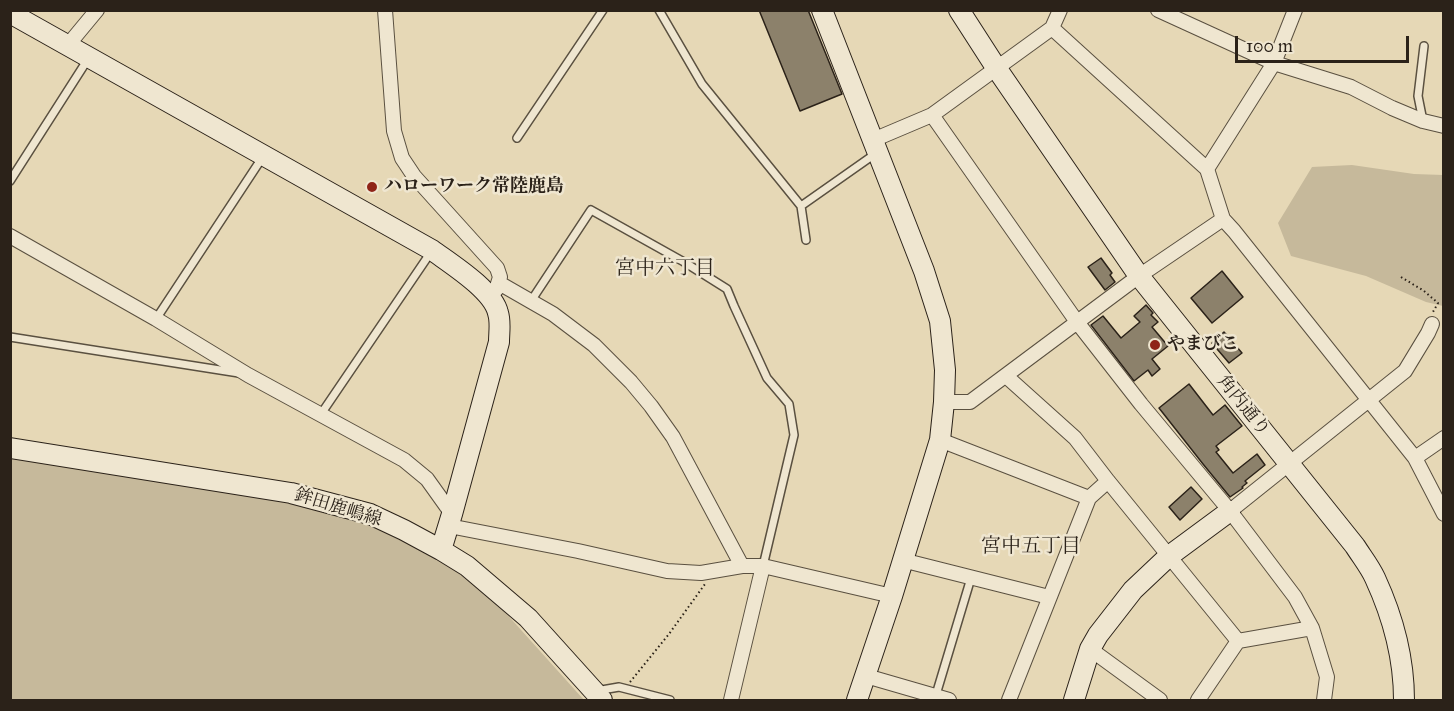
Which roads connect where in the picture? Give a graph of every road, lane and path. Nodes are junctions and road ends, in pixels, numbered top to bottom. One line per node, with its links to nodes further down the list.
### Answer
1 (97, 10): 12 (street)
2 (385, 10): 32 (street)
3 (603, 10): 20 (lane)
4 (658, 10): 25 (lane)
5 (822, 10): 21 (street)
6 (959, 10): 16 (street, 角内通り)
7 (1060, 10): 11 (street)
8 (1158, 10): 15 (street)
9 (1295, 10): 15 (street)
10 (10, 13): 12 (street)
11 (1052, 28): 16 (street); 23 (street)
12 (68, 45): 14 (street)
13 (1424, 46): 18 (lane)
14 (89, 58): 22 (street); 24 (lane)
15 (1274, 63): 18 (street); 23 (street)
16 (997, 69): 17 (street); 30 (street, 角内通り)
17 (932, 115): 21 (street); 35 (street)
18 (1423, 121): 19 (street)
19 (1443, 126)
20 (518, 138)
21 (875, 146): 25 (lane); 41 (street)
22 (264, 155): 29 (street); 34 (lane)
23 (1207, 169): 26 (street)
24 (10, 181)
25 (801, 206): 28 (lane)
26 (1223, 219): 30 (street); 40 (street)
27 (10, 236): 34 (street)
28 (806, 240)
29 (432, 250): 32 (street); 42 (lane)
30 (1139, 276): 35 (street); 47 (street, 角内通り)
31 (1401, 277): 36 (path)
32 (496, 292): 33 (street); 52 (street)
33 (531, 301): 56 (street); 57 (lane)
34 (156, 319): 38 (street)
35 (1077, 322): 39 (street); 50 (street)
36 (1432, 324): 40 (street)
37 (10, 337): 38 (lane)
38 (248, 375): 42 (street)
39 (1006, 376): 41 (street); 48 (street)
40 (1369, 401): 46 (street); 47 (street)
41 (944, 402): 44 (street)
42 (321, 414): 52 (street)
43 (1443, 438): 46 (street)
44 (940, 440): 49 (street); 55 (street)
45 (10, 448): 53 (street, 鉾田鹿嶋線)
46 (1415, 458): 51 (street)
47 (1289, 464): 50 (street); 77 (street, 角内通り)
48 (1108, 481): 49 (street); 54 (street)
49 (1089, 498): 61 (street)
50 (1230, 511): 54 (street); 62 (street)
51 (1443, 514)
52 (451, 520): 53 (street); 58 (street)
53 (441, 550): 67 (street, 鉾田鹿嶋線)
54 (1169, 556): 63 (street); 64 (street)
55 (902, 560): 59 (street); 60 (street)
56 (742, 566): 57 (street); 58 (street)
57 (763, 566): 60 (street); 70 (street)
58 (716, 571): 66 (path)
59 (971, 578): 61 (street); 68 (lane)
60 (892, 596): 65 (street)
61 (1049, 597): 72 (street)
62 (1312, 628): 63 (street); 76 (street)
63 (1238, 641): 75 (street)
64 (1090, 649): 73 (street); 74 (street)
65 (866, 676): 68 (street); 71 (street)
66 (624, 689): 67 (lane); 69 (lane)
67 (598, 696)
68 (940, 699)
69 (670, 700)
70 (731, 700)
71 (857, 700)
72 (1009, 700)
73 (1074, 700)
74 (1160, 700)
75 (1198, 700)
76 (1324, 700)
77 (1404, 700)

